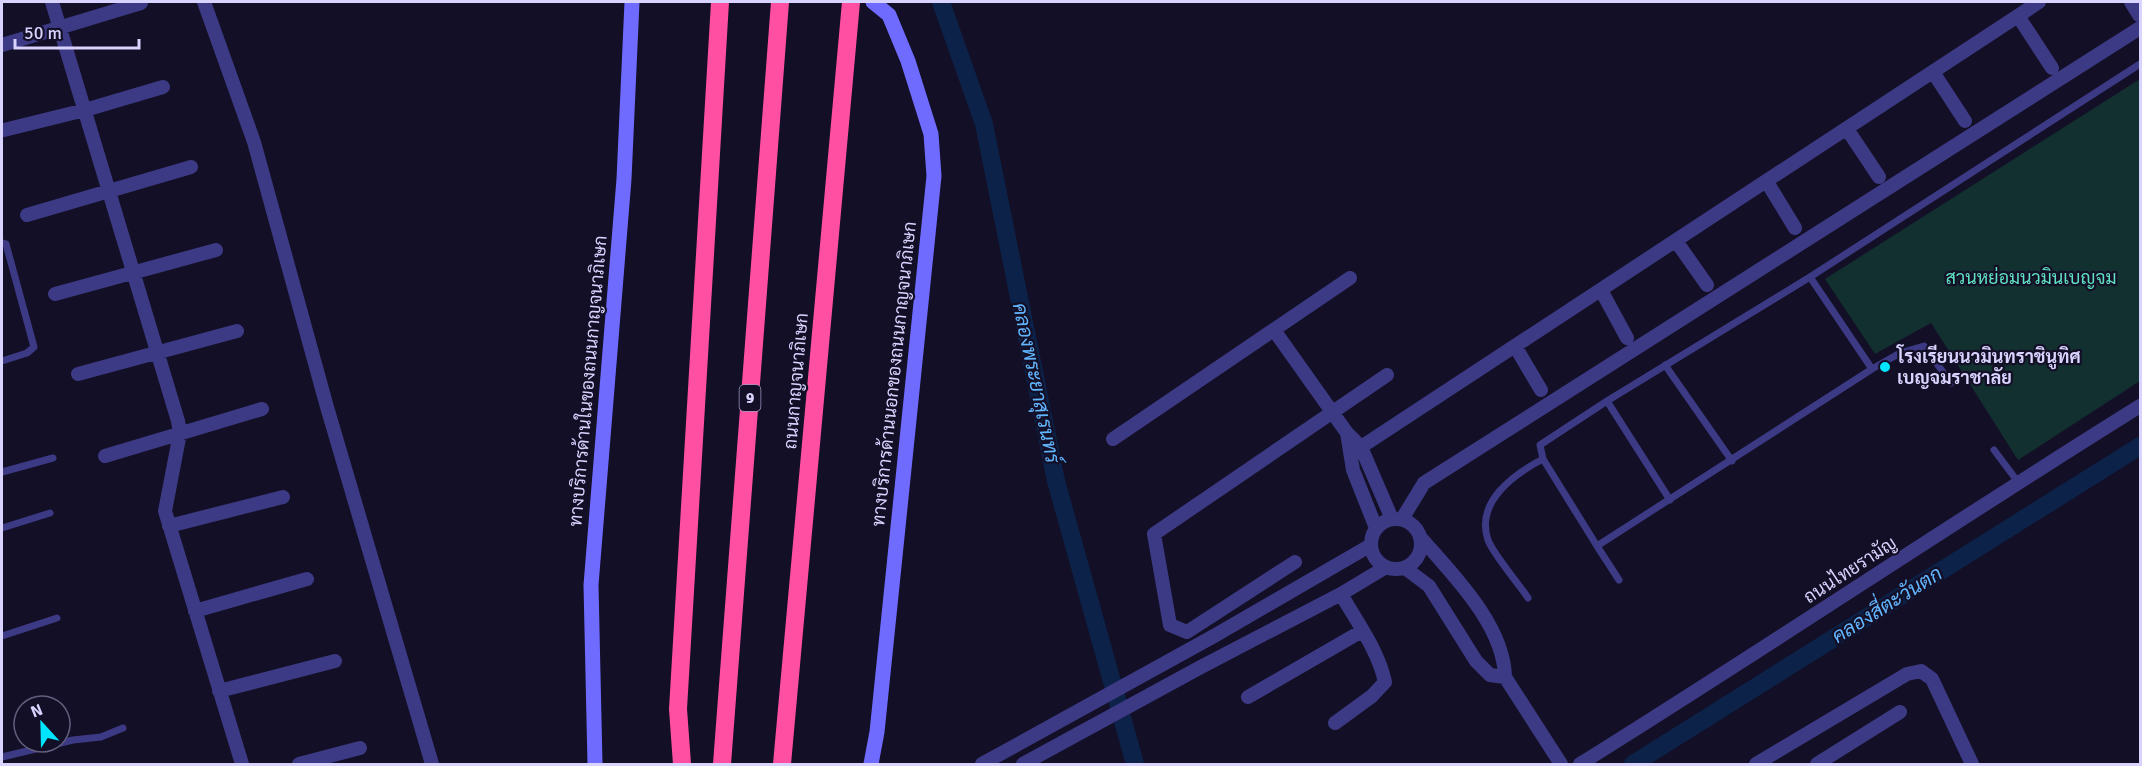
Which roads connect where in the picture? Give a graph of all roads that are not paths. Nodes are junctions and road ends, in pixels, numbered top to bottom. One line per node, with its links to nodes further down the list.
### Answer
1 (52, 2): 13 (street)
2 (204, 2): 101 (street)
3 (632, 2): 102 (main road, ทางบริการด้านในของถนนกาญจนาภิเษก)
4 (720, 2): 103 (highway)
5 (780, 2): 104 (highway, 9)
6 (851, 2): 105 (highway, ถนนกาญจนาภิเษก)
7 (873, 2): 106 (main road, ทางบริการด้านนอกของถนนกาญจนาภิเษก)
8 (2039, 2): 11 (street)
9 (2131, 2): 12 (street)
10 (141, 3): 13 (street)
11 (2018, 16): 16 (street); 17 (street)
12 (2140, 21): 68 (street)
13 (60, 28): 14 (street); 19 (street)
14 (2, 45)
15 (2140, 64): 33 (lane)
16 (2052, 68)
17 (1933, 72): 20 (street); 21 (street)
18 (163, 87): 19 (street)
19 (85, 110): 22 (street); 26 (street)
20 (1965, 121)
21 (1847, 129): 24 (street); 25 (street)
22 (4, 130)
23 (191, 167): 26 (street)
24 (1880, 177)
25 (1767, 182): 28 (street); 29 (street)
26 (110, 192): 27 (street); 32 (street)
27 (27, 215)
28 (1795, 228)
29 (1676, 241): 35 (street); 36 (street)
30 (2, 243): 43 (lane)
31 (216, 250): 32 (street)
32 (134, 272): 37 (street); 42 (street)
33 (1810, 276): 44 (lane); 45 (lane)
34 (1350, 278): 38 (street)
35 (1707, 285)
36 (1601, 290): 40 (street); 41 (street)
37 (55, 294)
38 (1274, 330): 53 (street); 56 (street)
39 (237, 331): 42 (street)
40 (1627, 338)
41 (1515, 346): 49 (street); 57 (street)
42 (158, 352): 46 (street); 54 (street)
43 (2, 361)
44 (1665, 365): 50 (lane); 62 (lane)
45 (1872, 369): 48 (lane); 62 (lane)
46 (78, 374)
47 (1387, 375): 53 (street)
48 (1951, 383)
49 (1541, 390)
50 (1607, 401): 61 (lane); 66 (lane)
51 (2140, 406): 64 (street, ถนนไทยรามัญ)
52 (262, 409): 54 (street)
53 (1332, 412): 55 (street); 75 (street)
54 (180, 433): 59 (street); 69 (street)
55 (1347, 434): 57 (street); 71 (street)
56 (1113, 439)
57 (1361, 447): 68 (street)
58 (1994, 450): 64 (lane)
59 (105, 456)
60 (53, 458): 63 (lane)
61 (1543, 459): 74 (lane); 81 (lane)
62 (1732, 461): 66 (lane)
63 (2, 472)
64 (2018, 482): 110 (street, ถนนไทยรามัญ)
65 (283, 497): 69 (street)
66 (1670, 500): 74 (lane)
67 (50, 513): 70 (lane)
68 (1397, 519): 71 (street); 72 (street)
69 (169, 526): 82 (street)
70 (2, 528)
71 (1376, 528): 73 (street)
72 (1421, 538): 77 (street); 89 (street)
73 (1371, 545): 76 (street); 86 (street)
74 (1597, 546): 79 (lane)
75 (1295, 562)
76 (1386, 567): 77 (street); 80 (street)
77 (1404, 567): 89 (street)
78 (307, 579): 82 (street)
79 (1619, 580)
80 (1341, 594): 84 (street); 87 (street)
81 (1528, 598)
82 (195, 611): 90 (street)
83 (57, 618): 85 (lane)
84 (1362, 631): 91 (street); 93 (street)
85 (2, 636)
86 (1215, 636): 87 (street); 96 (street)
87 (1225, 656): 108 (street)
88 (335, 661): 90 (street)
89 (1506, 677): 109 (street)
90 (219, 691): 99 (street)
91 (1248, 697)
92 (1900, 712): 111 (street)
93 (1335, 723)
94 (123, 728): 97 (lane)
95 (360, 748): 100 (street)
96 (1012, 748): 107 (street); 108 (street)
97 (2, 757)
98 (1765, 762): 112 (street)
99 (242, 765)
100 (299, 765)
101 (432, 765)
102 (595, 765)
103 (682, 765)
104 (722, 765)
105 (782, 765)
106 (871, 765)
107 (982, 765)
108 (1021, 765)
109 (1561, 765)
110 (1580, 765)
111 (1817, 765)
112 (1972, 765)

